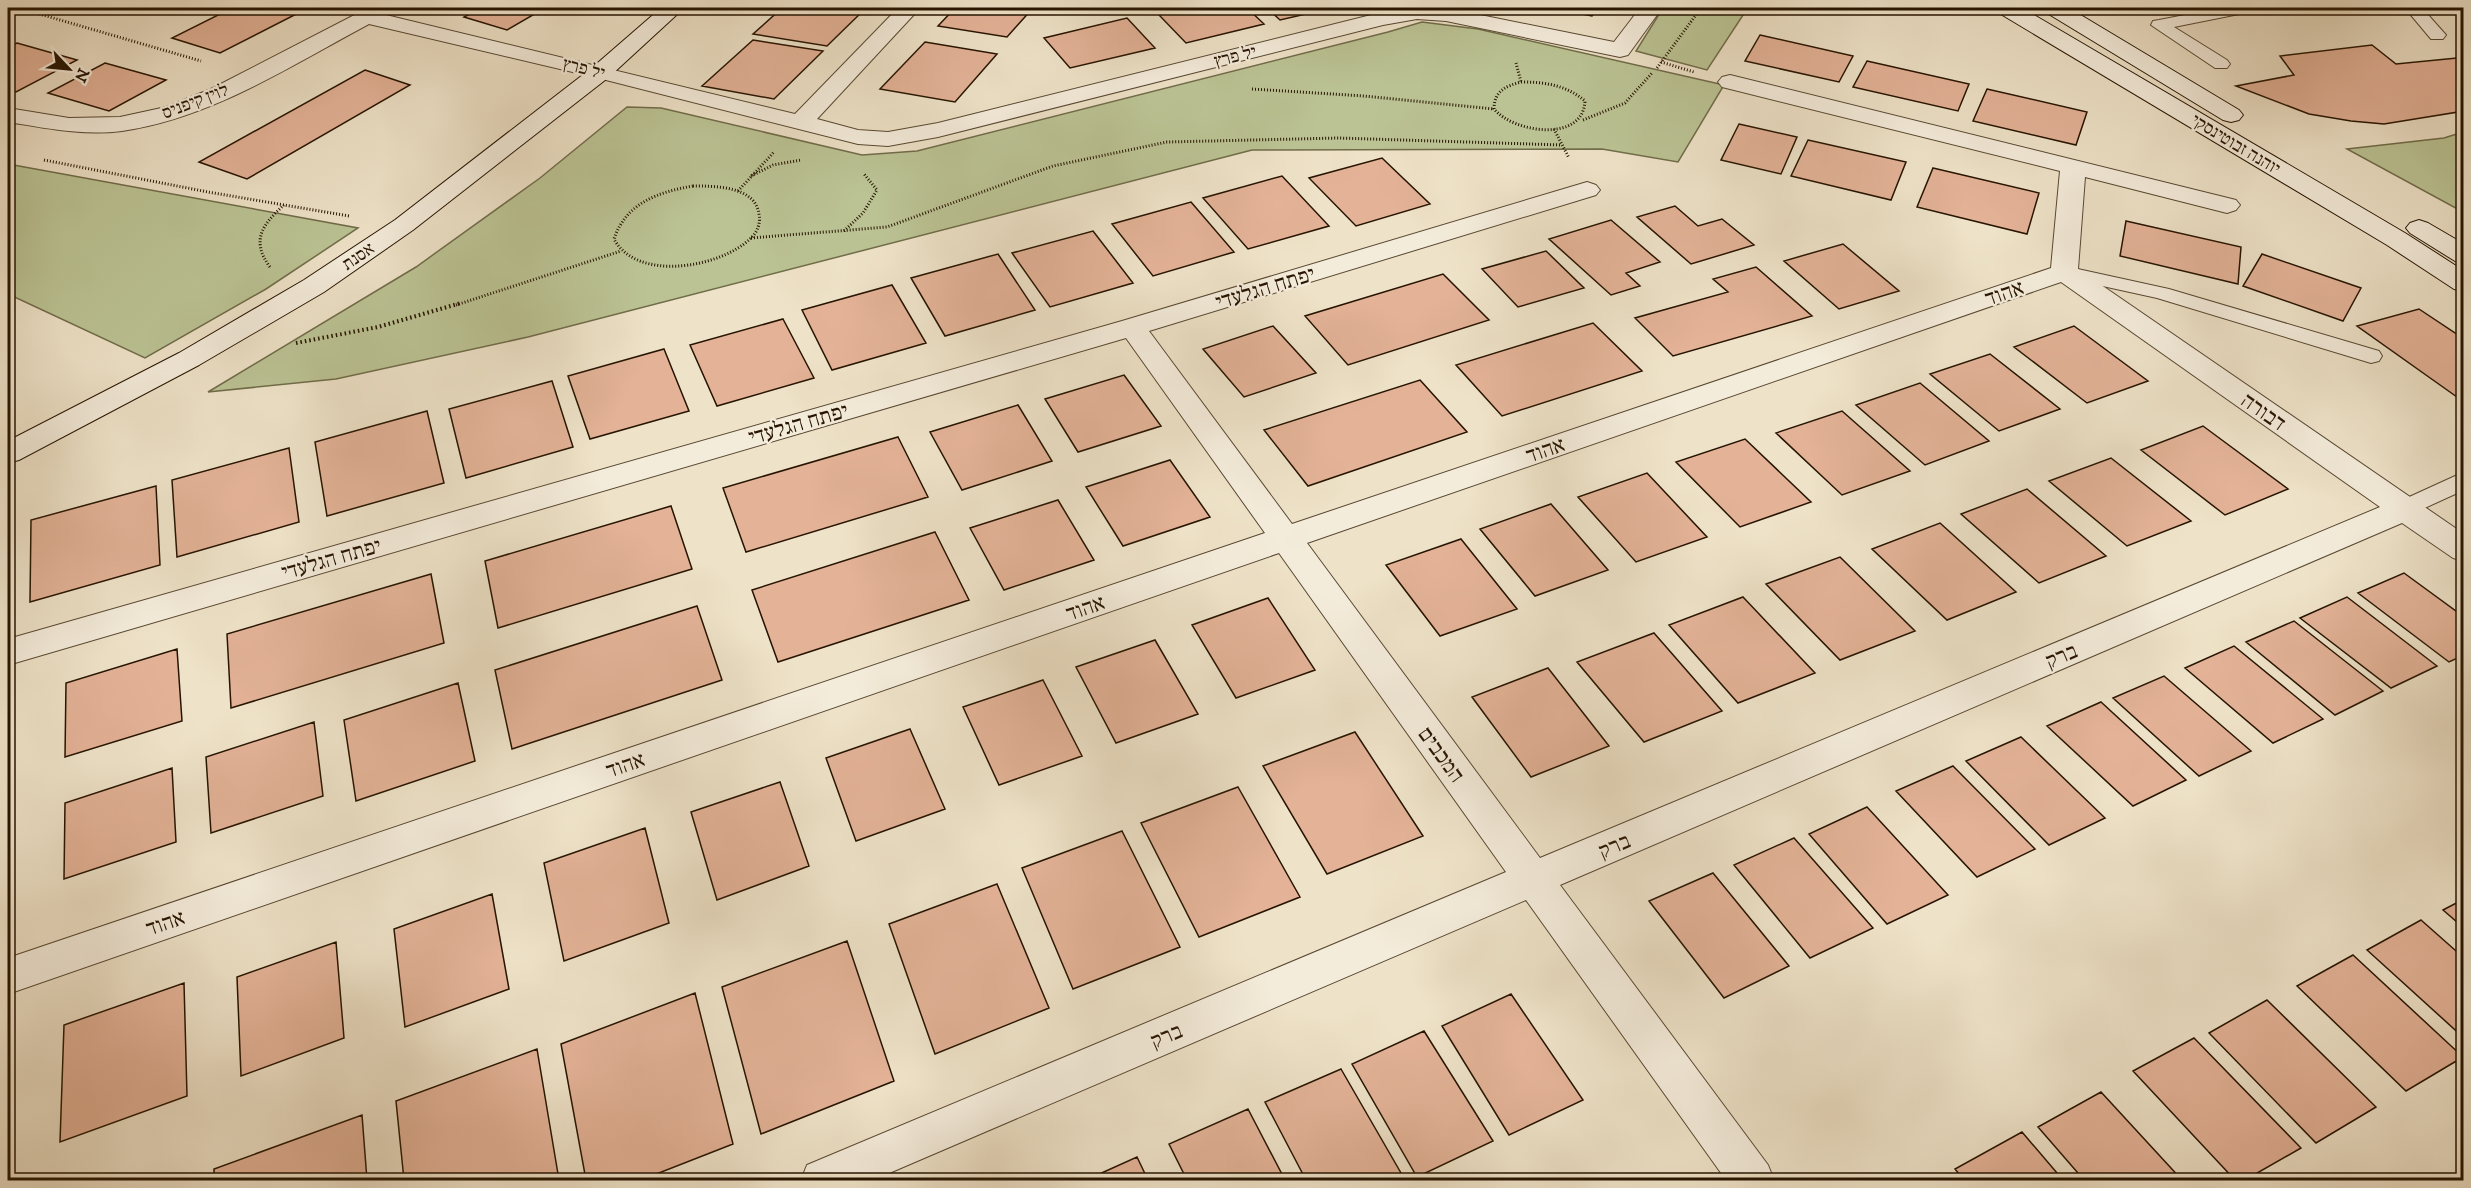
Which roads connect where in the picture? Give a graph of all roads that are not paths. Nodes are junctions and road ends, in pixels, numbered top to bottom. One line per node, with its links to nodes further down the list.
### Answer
1 (673, 8): 11 (street, אסנת)
2 (910, 8): 14 (street)
3 (1651, 8): 14 (street, יל פרץ)
4 (2007, 8): 20 (street, יוהנה זבוטינסקי)
5 (2055, 8): 18 (street, יוהנה זבוטינסקי)
6 (2244, 8): 10 (lane)
7 (2413, 8): 9 (lane)
8 (375, 12): 11 (street, יל פרץ); 13 (street, לוין קיפניס)
9 (2437, 35)
10 (2221, 64)
11 (601, 72): 14 (street, יל פרץ); 23 (street, אסנת)
12 (1730, 82): 15 (street)
13 (8, 115)
14 (800, 123)
15 (2073, 169): 17 (street); 19 (street)
16 (1587, 190): 21 (street, יפתח הגלעדי)
17 (2227, 205)
18 (2463, 255)
19 (2064, 272): 22 (lane); 25 (street, דבורה); 26 (street, אהוד)
20 (2463, 283)
21 (1132, 327): 26 (street, המכבים); 28 (street, יפתח הגלעדי)
22 (2371, 356)
23 (8, 453)
24 (2463, 480): 25 (lane)
25 (2405, 509): 27 (street, דבורה); 29 (street, ברק)
26 (1286, 538): 29 (street, המכבים); 30 (street, אהוד)
27 (2463, 550)
28 (8, 652)
29 (1533, 879): 31 (street, ברק); 32 (street, המכבים)
30 (8, 976)
31 (823, 1180)
32 (1752, 1180)

